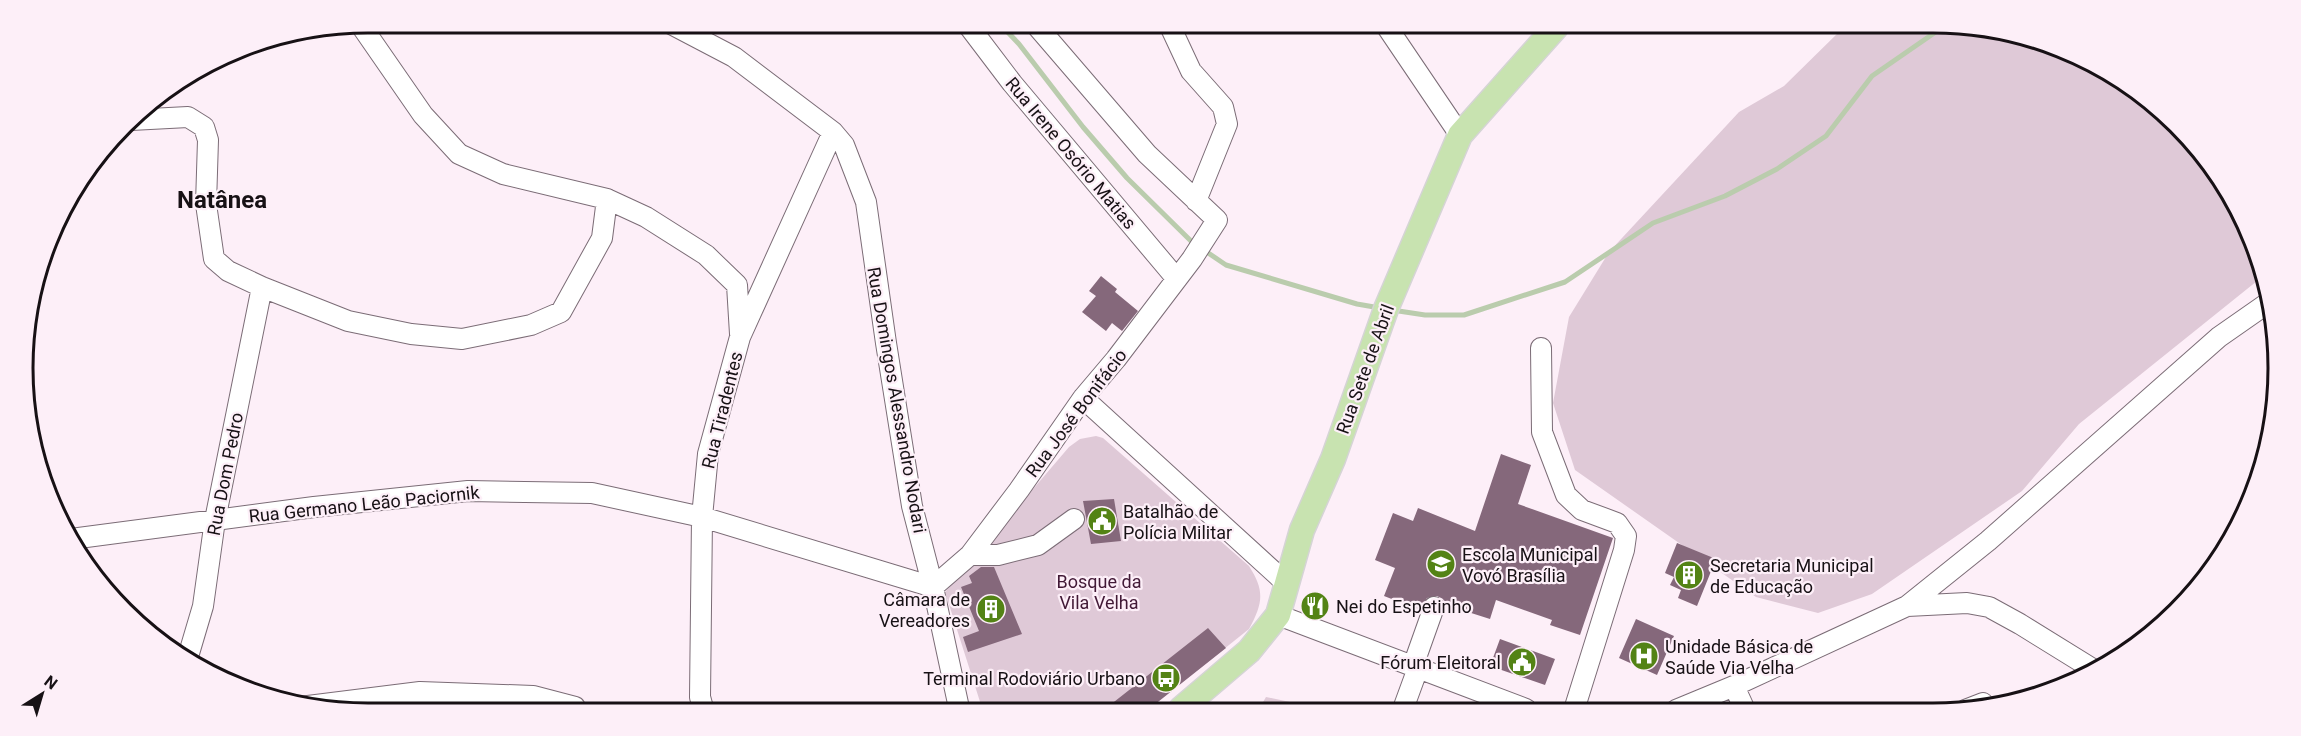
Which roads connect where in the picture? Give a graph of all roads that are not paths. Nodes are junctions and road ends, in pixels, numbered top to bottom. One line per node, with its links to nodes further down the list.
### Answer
1 (366, 33): 11 (street)
2 (688, 33): 9 (street, Rua Domingos Alessandro Nodari)
3 (974, 33): 13 (street, Rua Irene Osório Matias)
4 (1043, 33): 12 (street)
5 (1173, 33): 12 (street)
6 (1391, 33): 10 (street)
7 (1551, 33): 10 (main road, Rua Sete de Abril)
8 (143, 119): 14 (street)
9 (832, 132): 16 (street, Rua Tiradentes); 25 (street, Rua Domingos Alessandro Nodari)
10 (1460, 135): 24 (main road, Rua Sete de Abril)
11 (607, 199): 14 (street); 16 (street)
12 (1196, 201): 13 (street, Rua José Bonifácio)
13 (1176, 278): 18 (street, Rua José Bonifácio)
14 (262, 287): 21 (street, Rua Dom Pedro)
15 (2262, 306): 26 (street)
16 (740, 337): 19 (street, Rua Tiradentes)
17 (1541, 348): 40 (street)
18 (1083, 398): 23 (street, Rua José Bonifácio); 24 (street)
19 (702, 517): 21 (street, Rua Germano Leão Paciornik); 25 (street, Rua Germano Leão Paciornik); 35 (street, Rua Tiradentes)
20 (1074, 519): 23 (street)
21 (215, 520): 22 (street, Rua Germano Leão Paciornik); 29 (street, Rua Dom Pedro)
22 (79, 538)
23 (970, 555): 25 (street, Rua José Bonifácio)
24 (1286, 583): 28 (main road, Rua Sete de Abril)
25 (933, 587): 36 (street, Rua Domingos Alessandro Nodari)
26 (1907, 606): 30 (street); 32 (street)
27 (1434, 607): 31 (street)
28 (1278, 615): 31 (street); 37 (main road, Rua Sete de Abril)
29 (189, 652)
30 (2086, 665)
31 (1416, 667): 38 (street); 39 (street)
32 (1734, 686): 41 (street); 42 (street)
33 (339, 701): 34 (street)
34 (560, 703)
35 (702, 703)
36 (958, 703)
37 (1188, 703)
38 (1405, 703)
39 (1499, 703)
40 (1576, 703)
41 (1693, 703)
42 (1742, 703)

